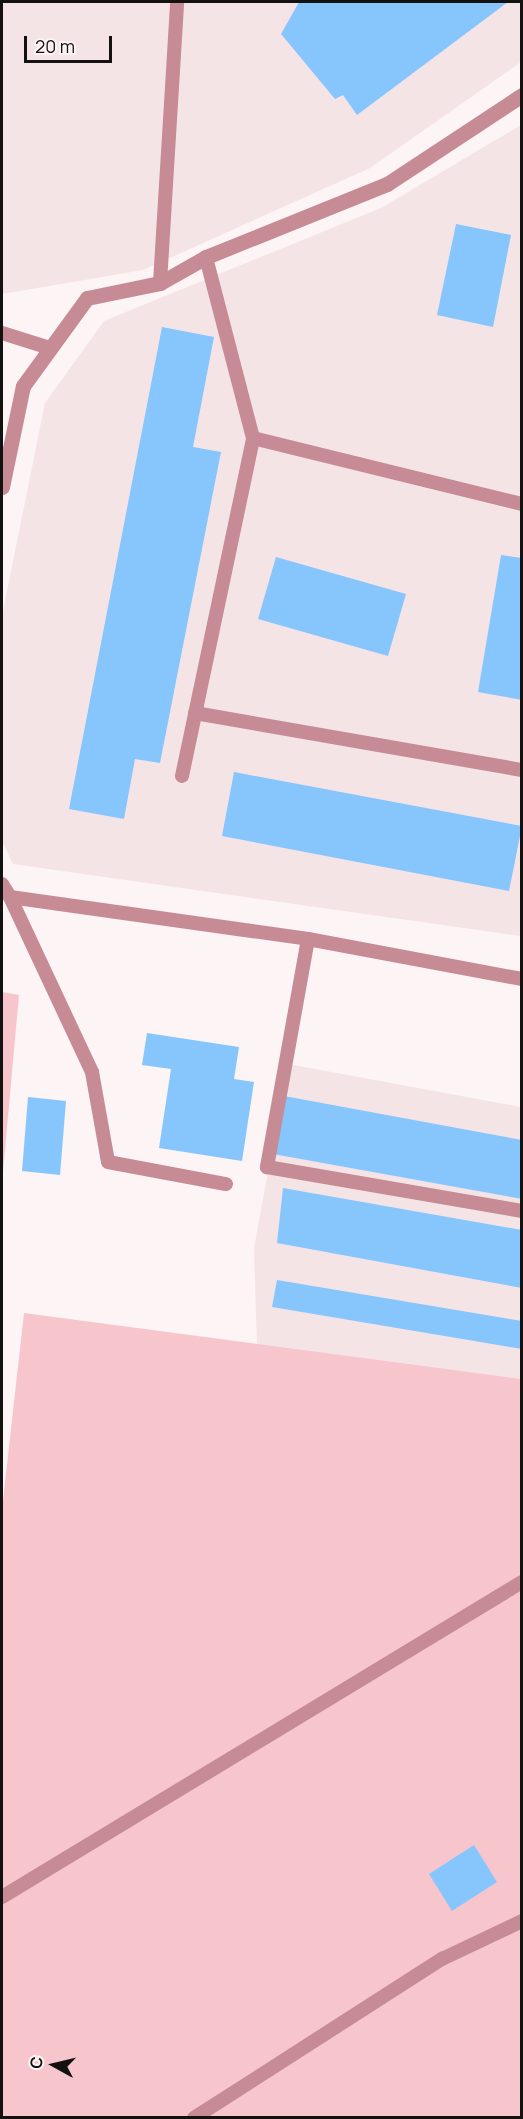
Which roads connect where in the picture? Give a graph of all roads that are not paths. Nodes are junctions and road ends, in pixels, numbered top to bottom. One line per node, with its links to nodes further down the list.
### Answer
1 (177, 2): 4 (lane)
2 (522, 95): 3 (street)
3 (206, 257): 4 (street); 7 (lane)
4 (160, 283): 6 (street)
5 (2, 333): 6 (lane)
6 (50, 348): 8 (street)
7 (253, 438): 9 (lane); 10 (lane)
8 (2, 487)
9 (522, 504)
10 (195, 713): 11 (lane); 12 (lane)
11 (522, 770)
12 (182, 776)
13 (2, 884): 14 (lane)
14 (10, 897): 15 (lane); 17 (lane)
15 (308, 939): 16 (lane); 18 (lane)
16 (522, 979)
17 (226, 1184)
18 (522, 1211)
19 (522, 1582): 20 (lane)
20 (2, 1897)
21 (522, 1921): 22 (lane)
22 (194, 2118)

